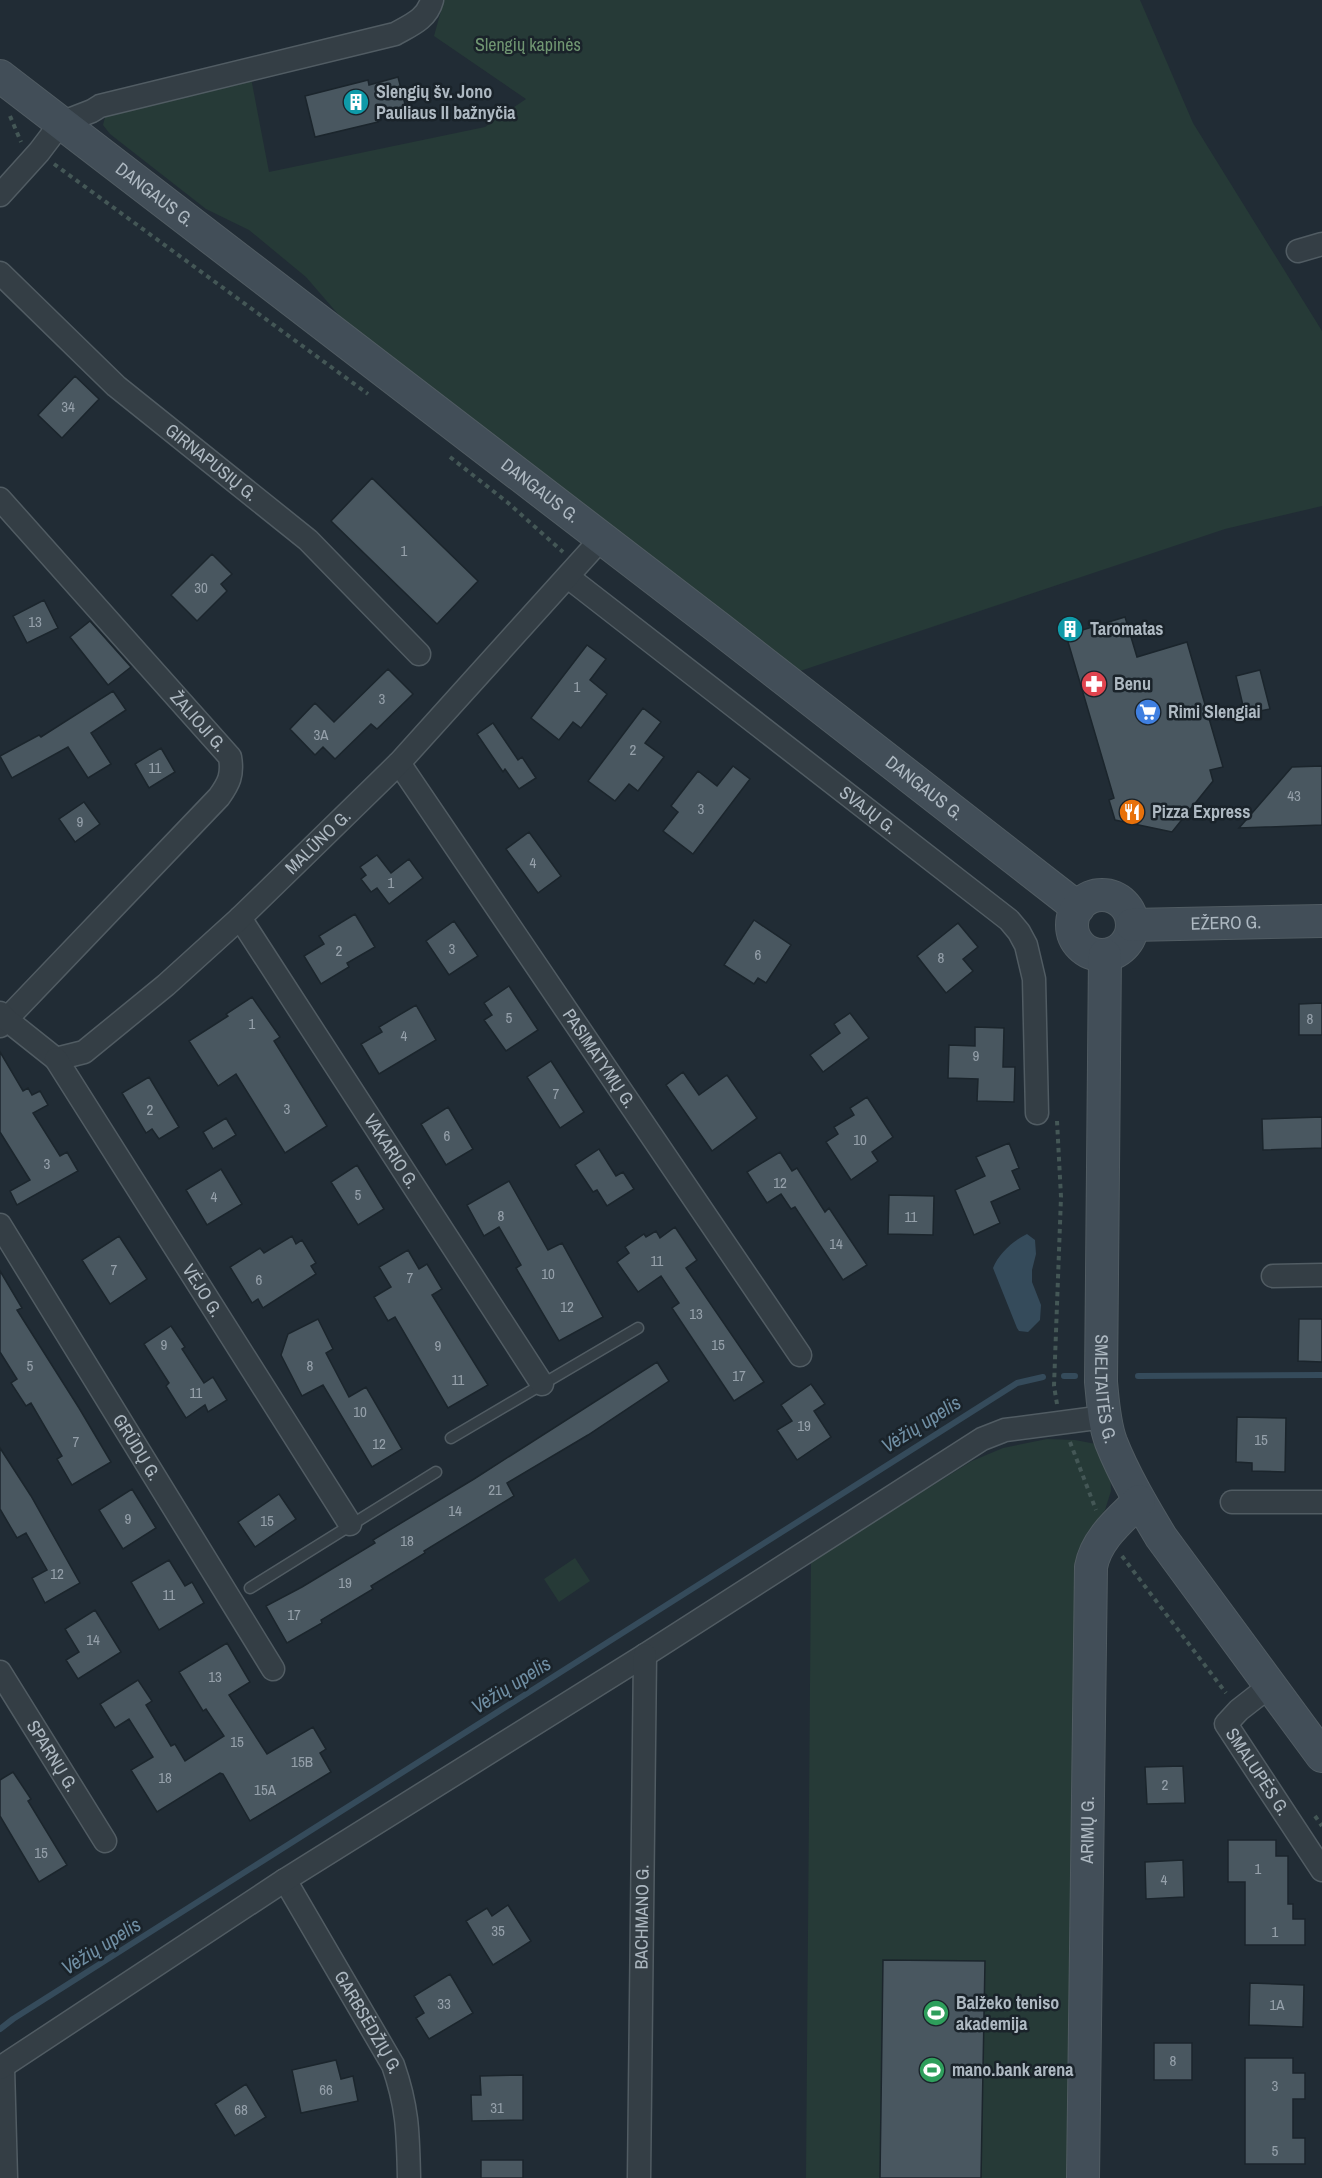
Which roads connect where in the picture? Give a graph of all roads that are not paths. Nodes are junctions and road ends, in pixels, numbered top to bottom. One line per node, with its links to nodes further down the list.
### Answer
1 (432, 0): 3 (street)
2 (0, 76): 3 (main road, DANGAUS G.)
3 (61, 123): 4 (street); 9 (main road, DANGAUS G.)
4 (0, 195)
5 (1322, 244): 6 (street)
6 (1298, 251)
7 (0, 273): 11 (street, GIRNAPUSIŲ G.)
8 (0, 499): 18 (street, ŽALIOJI G.)
9 (602, 538): 10 (street, MALŪNO G.); 13 (main road, DANGAUS G.)
10 (573, 571): 12 (street, MALŪNO G.); 20 (street, SVAJŲ G.)
11 (419, 654)
12 (399, 763): 14 (street, MALŪNO G.); 25 (street, PASIMATYMŲ G.)
13 (1078, 908): 16 (main road); 17 (main road)
14 (240, 918): 19 (street, MALŪNO G.); 26 (street, VAKARIO G.)
15 (1322, 921): 16 (main road, EŽERO G.)
16 (1132, 925): 17 (main road)
17 (1106, 955): 27 (main road, SMELTAITĖS G.)
18 (2, 1020): 19 (street)
19 (56, 1059): 33 (street, VĖJO G.)
20 (1047, 1114)
21 (0, 1225): 36 (street, GRŪDŲ G.)
22 (1322, 1275): 23 (street)
23 (1273, 1276)
24 (638, 1328): 26 (lane)
25 (800, 1355)
26 (542, 1384): 28 (lane)
27 (1104, 1417): 30 (main road, SMELTAITĖS G.); 35 (street)
28 (451, 1438)
29 (436, 1472): 33 (lane)
30 (1139, 1501): 38 (main road, SMELTAITĖS G.); 47 (main road, ARIMŲ G.)
31 (1232, 1502): 32 (street)
32 (1322, 1503)
33 (350, 1524): 34 (lane)
34 (249, 1588)
35 (645, 1655): 42 (street); 46 (street, BACHMANO G.)
36 (273, 1669)
37 (0, 1672): 40 (street, SPARNŲ G.)
38 (1271, 1685): 39 (main road, SMELTAITĖS G.); 41 (street, SMALUPĖS G.)
39 (1322, 1756)
40 (105, 1841)
41 (1322, 1870)
42 (285, 1880): 43 (street); 45 (street, GARBSĖDŽIŲ G.)
43 (2, 2068): 44 (street)
44 (6, 2178)
45 (409, 2178)
46 (639, 2178)
47 (1083, 2178)

